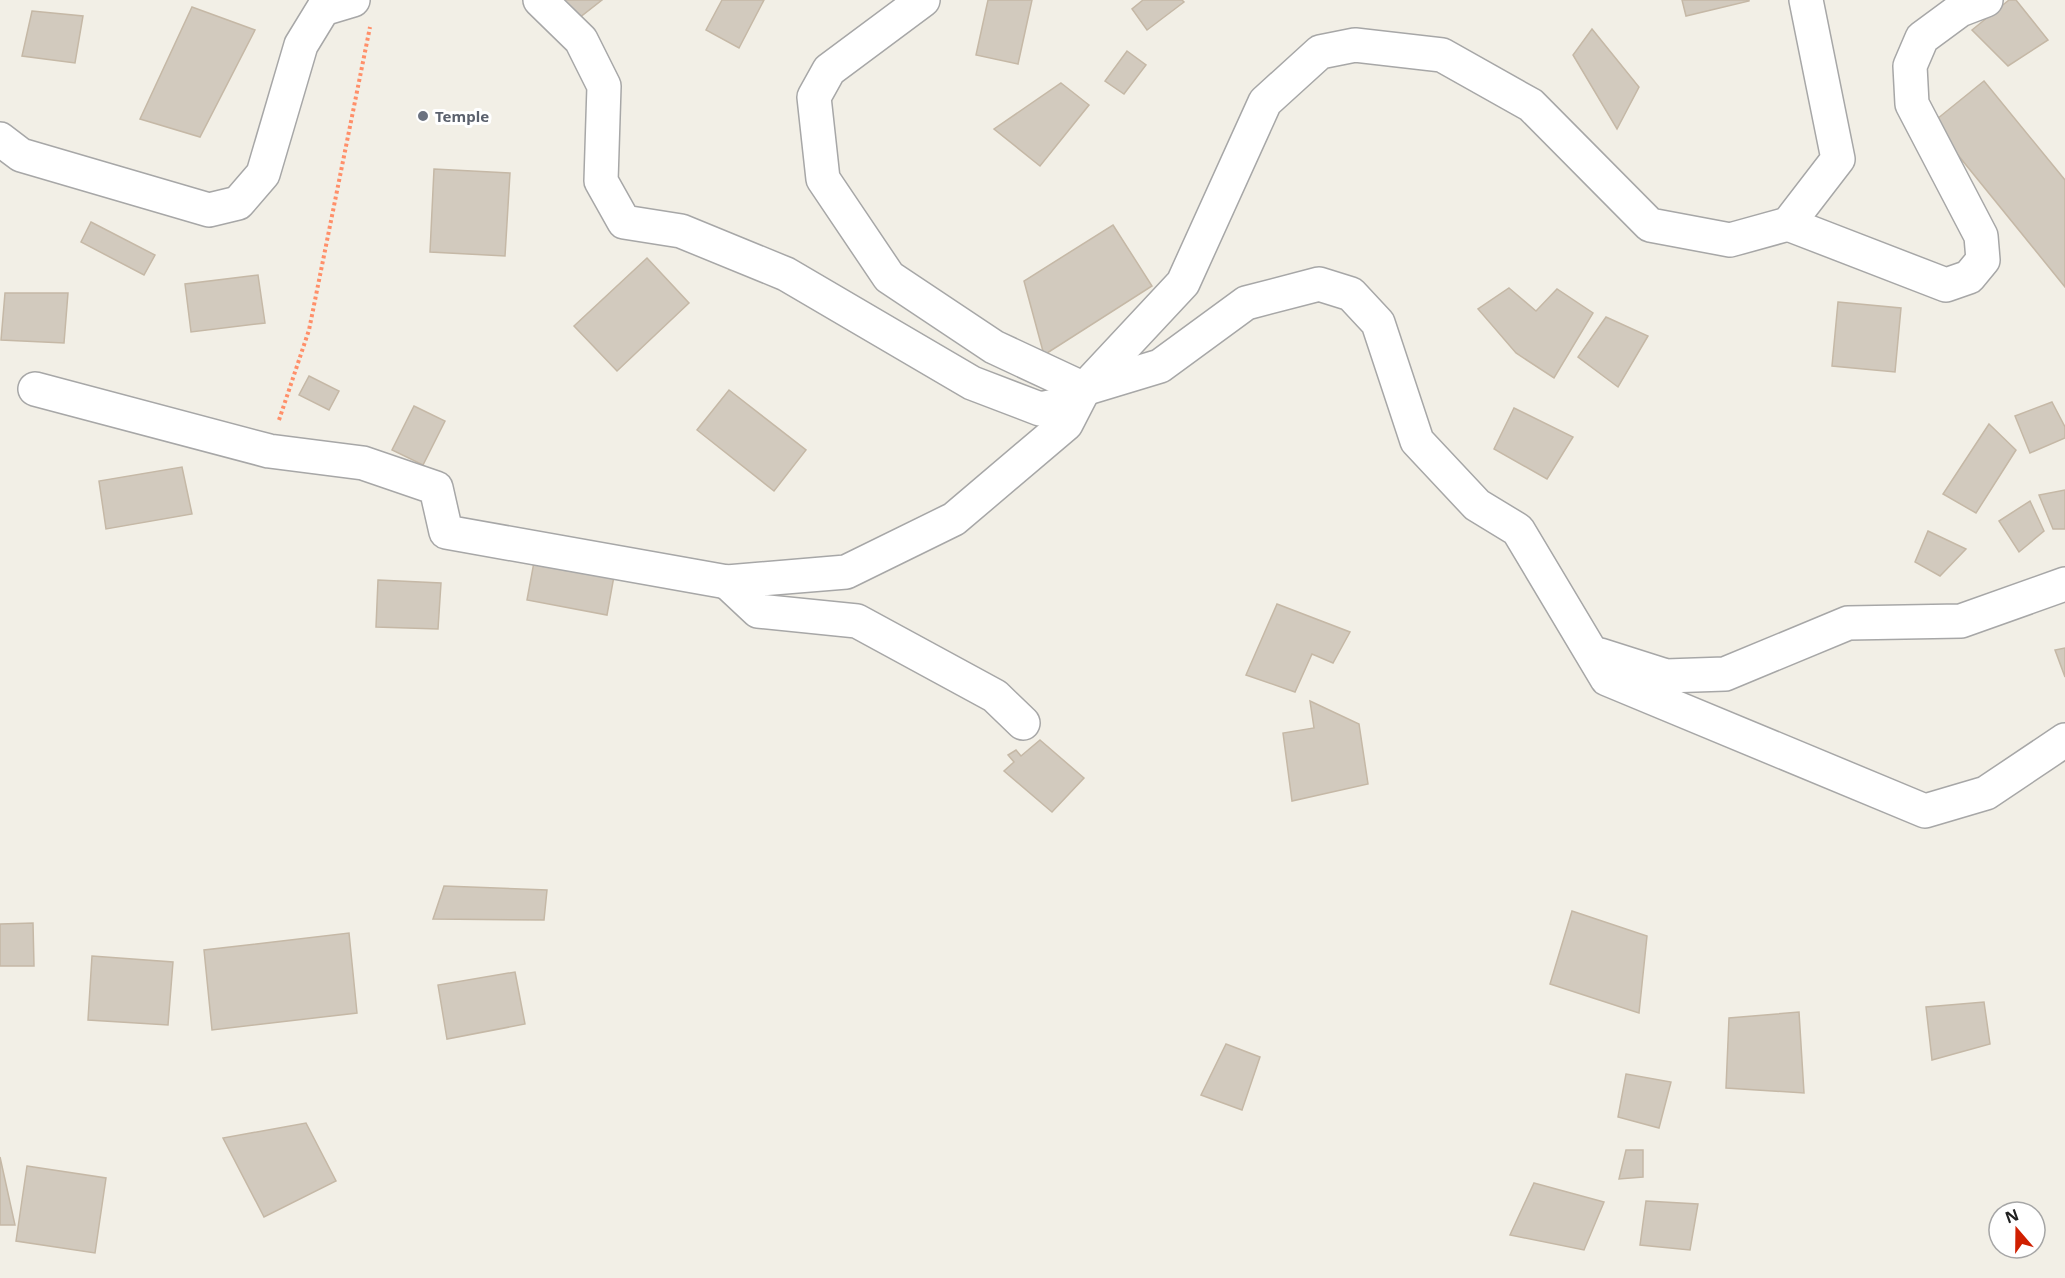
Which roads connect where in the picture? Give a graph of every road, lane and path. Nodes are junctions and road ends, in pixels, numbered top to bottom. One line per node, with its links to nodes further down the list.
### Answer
1 (540, 0): 9 (street)
2 (923, 0): 9 (street)
3 (1806, 0): 7 (street)
4 (1986, 0): 7 (street)
5 (362, 11): 6 (street); 10 (path)
6 (0, 139)
7 (1788, 224): 9 (street)
8 (35, 388): 10 (street)
9 (1084, 389): 11 (street); 13 (street)
10 (269, 451): 11 (street)
11 (727, 582): 14 (street)
12 (2065, 584): 13 (street)
13 (1587, 650): 15 (street)
14 (1023, 723)
15 (2065, 740)

